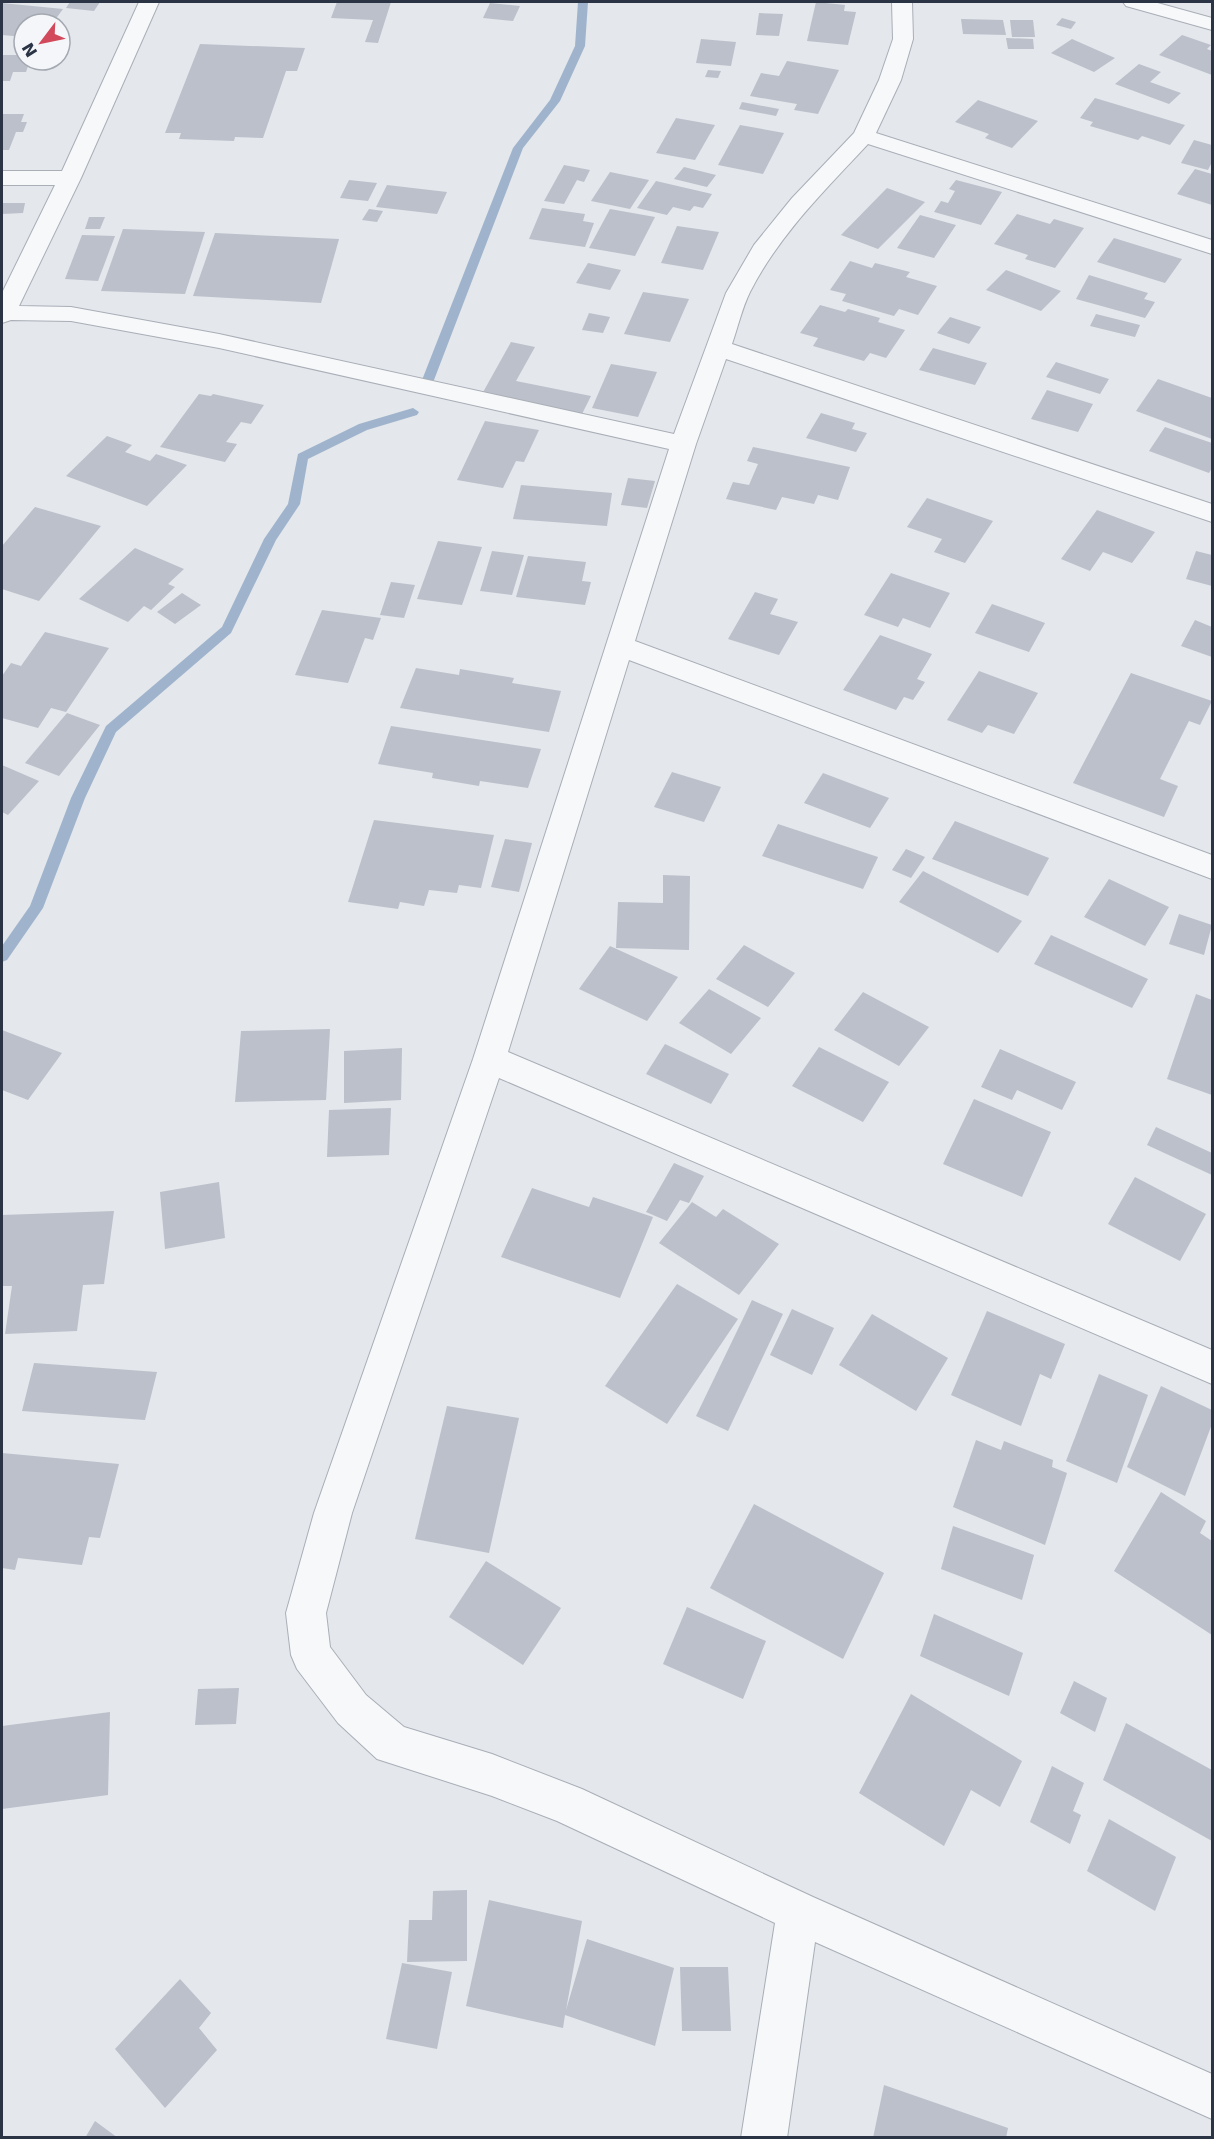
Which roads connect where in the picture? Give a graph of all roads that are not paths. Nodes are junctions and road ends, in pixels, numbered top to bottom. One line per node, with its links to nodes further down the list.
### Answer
1 (149, 2): 7 (street)
2 (902, 2): 5 (street)
3 (1133, 2): 4 (street)
4 (1212, 24)
5 (864, 136): 8 (street); 10 (street)
6 (2, 178): 7 (street)
7 (70, 178): 9 (street)
8 (1212, 248)
9 (2, 314): 11 (street)
10 (719, 348): 11 (street); 12 (street)
11 (683, 444): 13 (street)
12 (1212, 513)
13 (619, 646): 14 (street); 15 (street)
14 (1212, 867)
15 (489, 1059): 16 (street); 17 (street)
16 (1212, 1367)
17 (798, 1912): 18 (street); 19 (street)
18 (1212, 2097)
19 (764, 2138)

